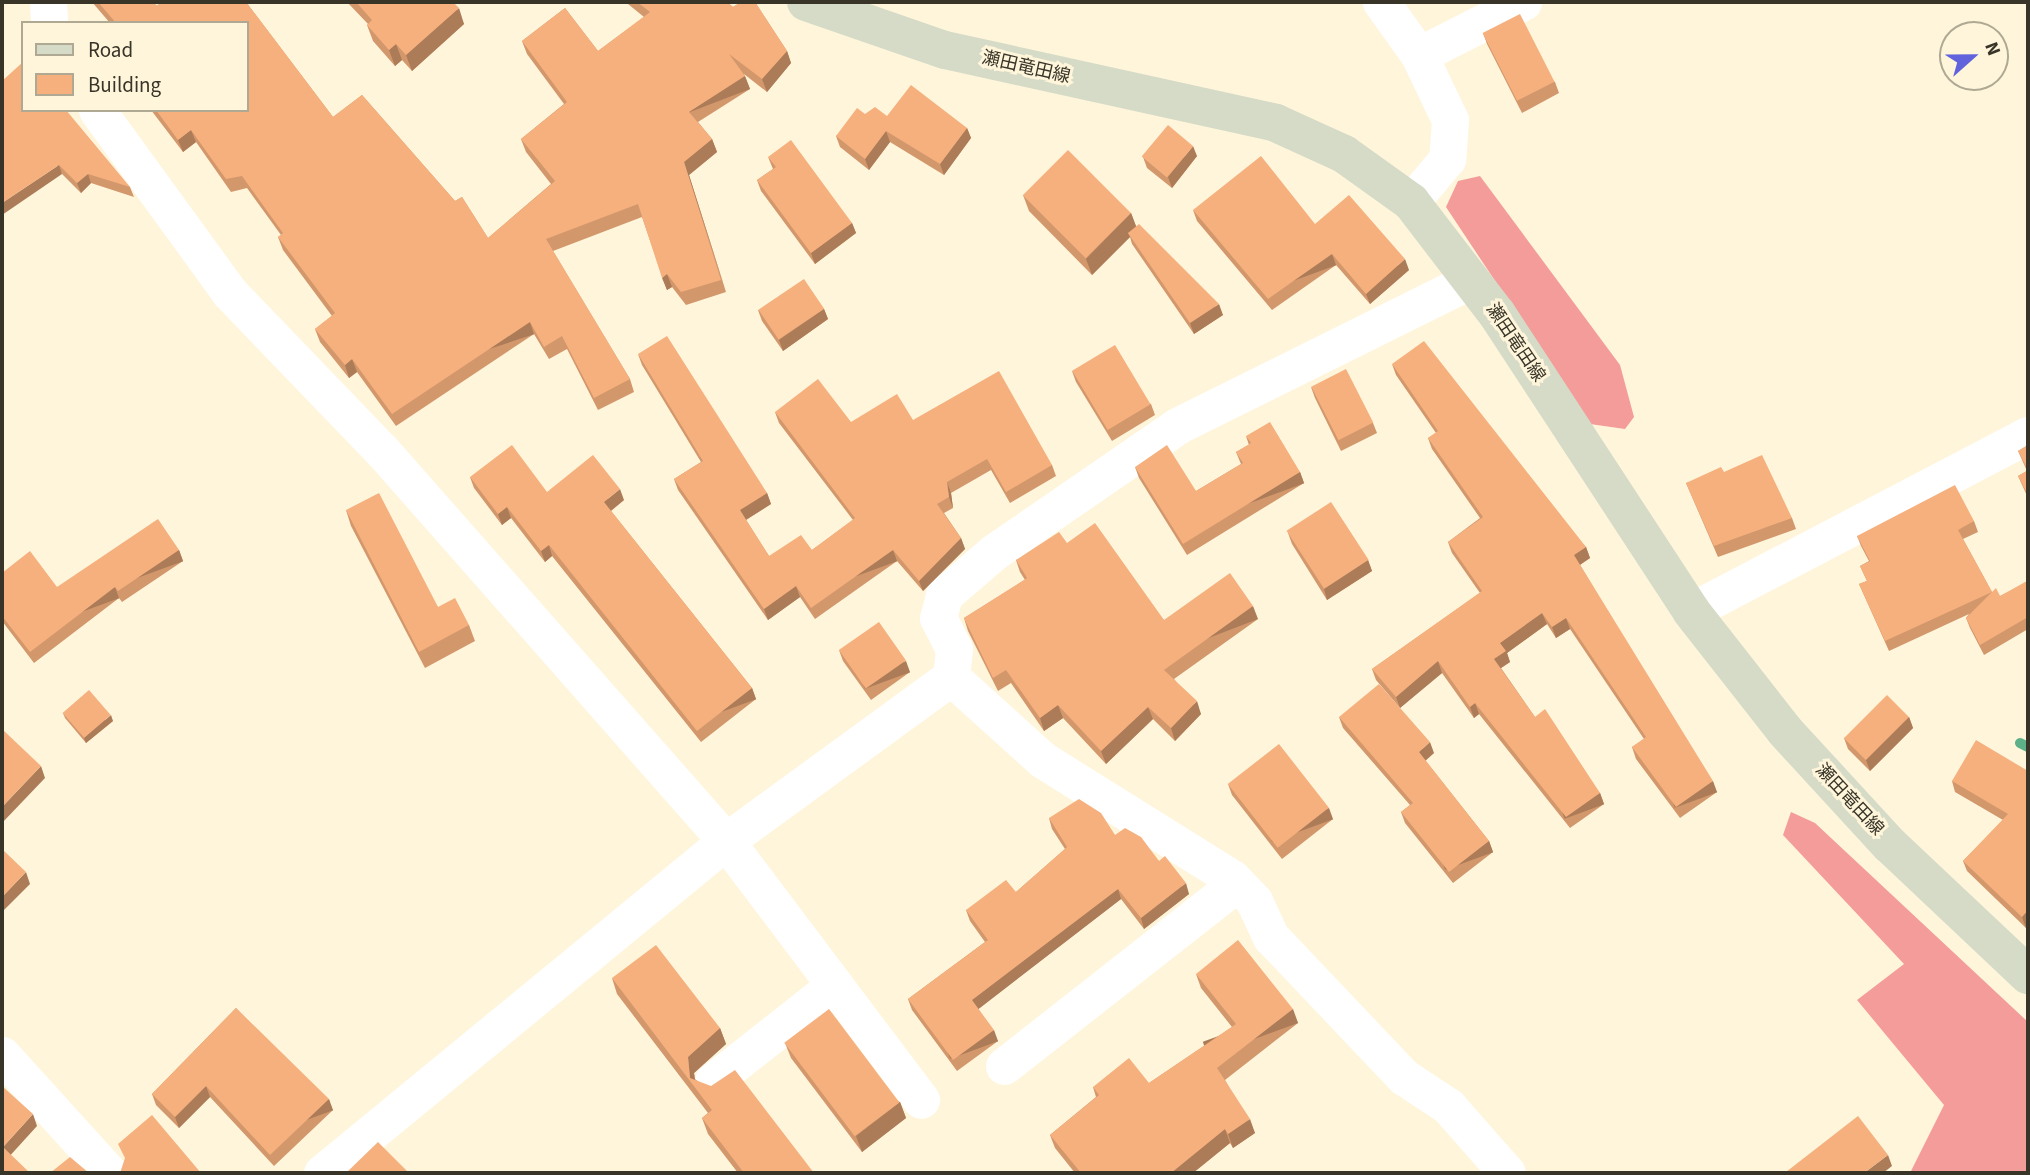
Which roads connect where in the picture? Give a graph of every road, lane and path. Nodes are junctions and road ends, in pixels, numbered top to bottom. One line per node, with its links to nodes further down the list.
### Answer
1 (48, 2): 5 (street)
2 (807, 2): 8 (main road, 瀬田竜田線)
3 (1381, 2): 6 (street)
4 (1523, 2): 6 (street)
5 (49, 21)
6 (1419, 55): 8 (street)
7 (98, 112): 13 (street)
8 (1411, 202): 9 (main road, 瀬田竜田線)
9 (1471, 280): 11 (main road, 瀬田竜田線); 12 (street)
10 (2028, 435): 11 (street)
11 (1692, 611): 15 (main road, 瀬田竜田線)
12 (951, 677): 13 (street); 14 (street)
13 (726, 841): 16 (street); 22 (street)
14 (1237, 883): 18 (street); 23 (street)
15 (2028, 975)
16 (835, 985): 19 (street); 20 (street)
17 (2, 1055): 21 (street)
18 (1004, 1066)
19 (713, 1081)
20 (921, 1100)
21 (109, 1173)
22 (322, 1173)
23 (1507, 1173)

